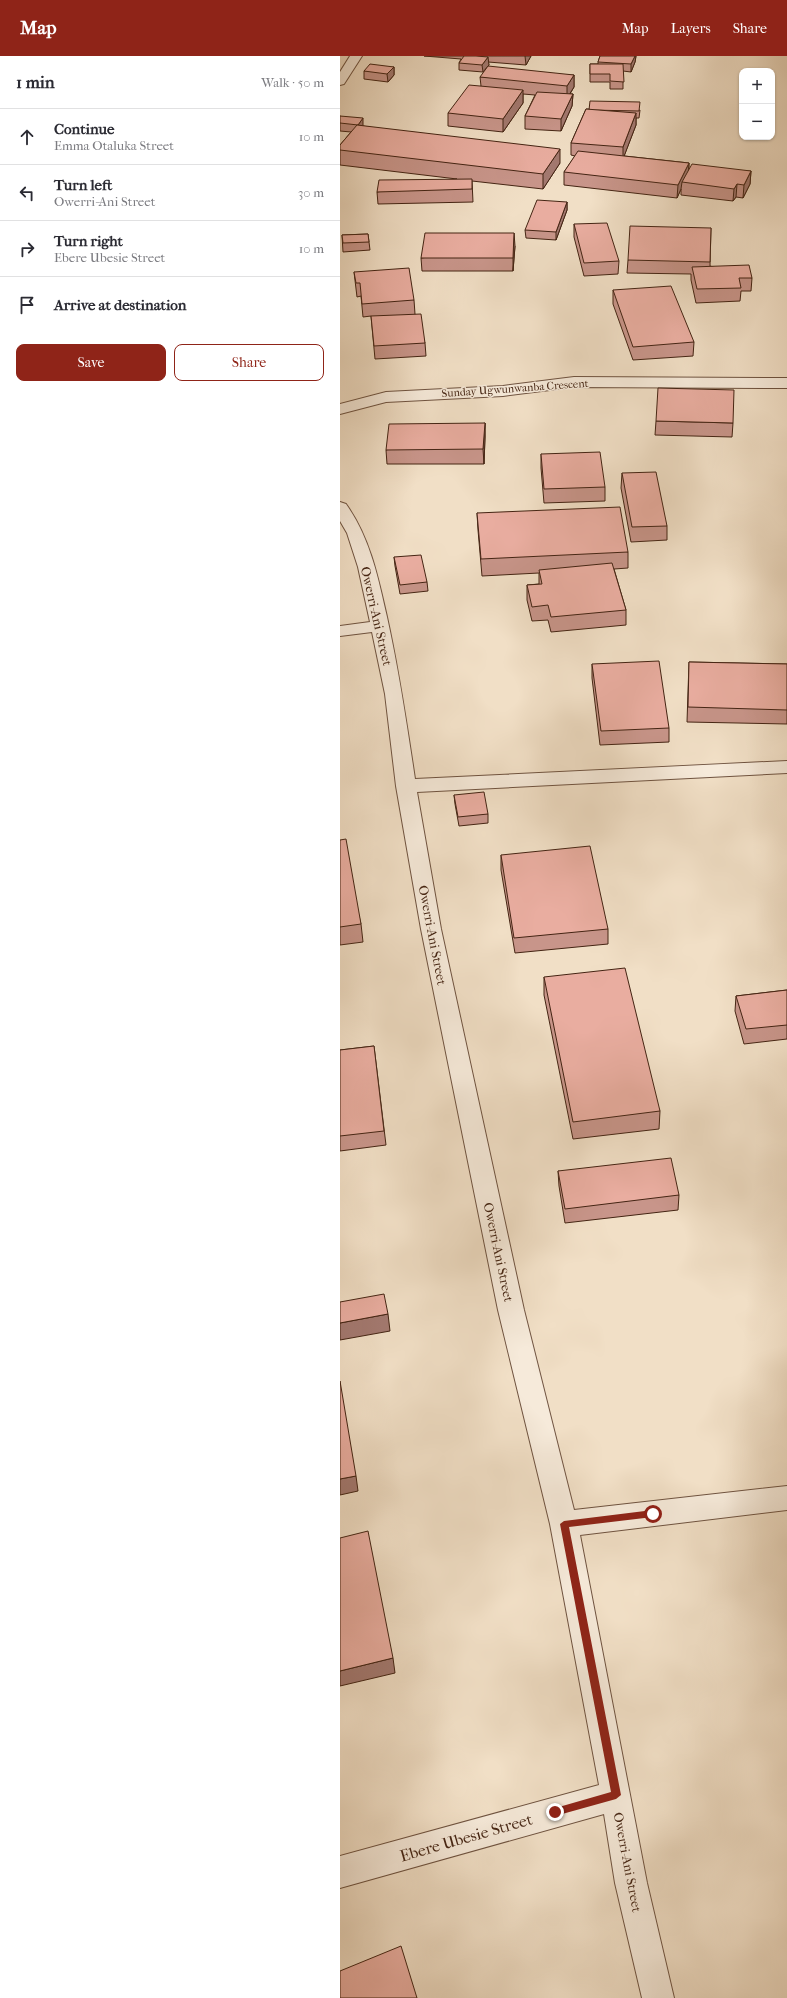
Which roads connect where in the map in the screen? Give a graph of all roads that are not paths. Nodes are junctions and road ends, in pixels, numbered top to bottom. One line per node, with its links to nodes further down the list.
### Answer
1 (356, 56): 2 (street)
2 (340, 81)
3 (787, 383): 4 (street, Sunday Ugwunwanba Crescent)
4 (340, 409)
5 (340, 507): 6 (street, Owerri-Ani Street)
6 (380, 626): 7 (street); 9 (street, Owerri-Ani Street)
7 (340, 631)
8 (787, 767): 9 (street)
9 (406, 786): 11 (street, Owerri-Ani Street)
10 (787, 1498): 11 (street)
11 (564, 1524): 12 (street, Owerri-Ani Street)
12 (616, 1795): 13 (street, Ebere Ubesie Street); 14 (street, Owerri-Ani Street)
13 (340, 1872)
14 (658, 1998)

